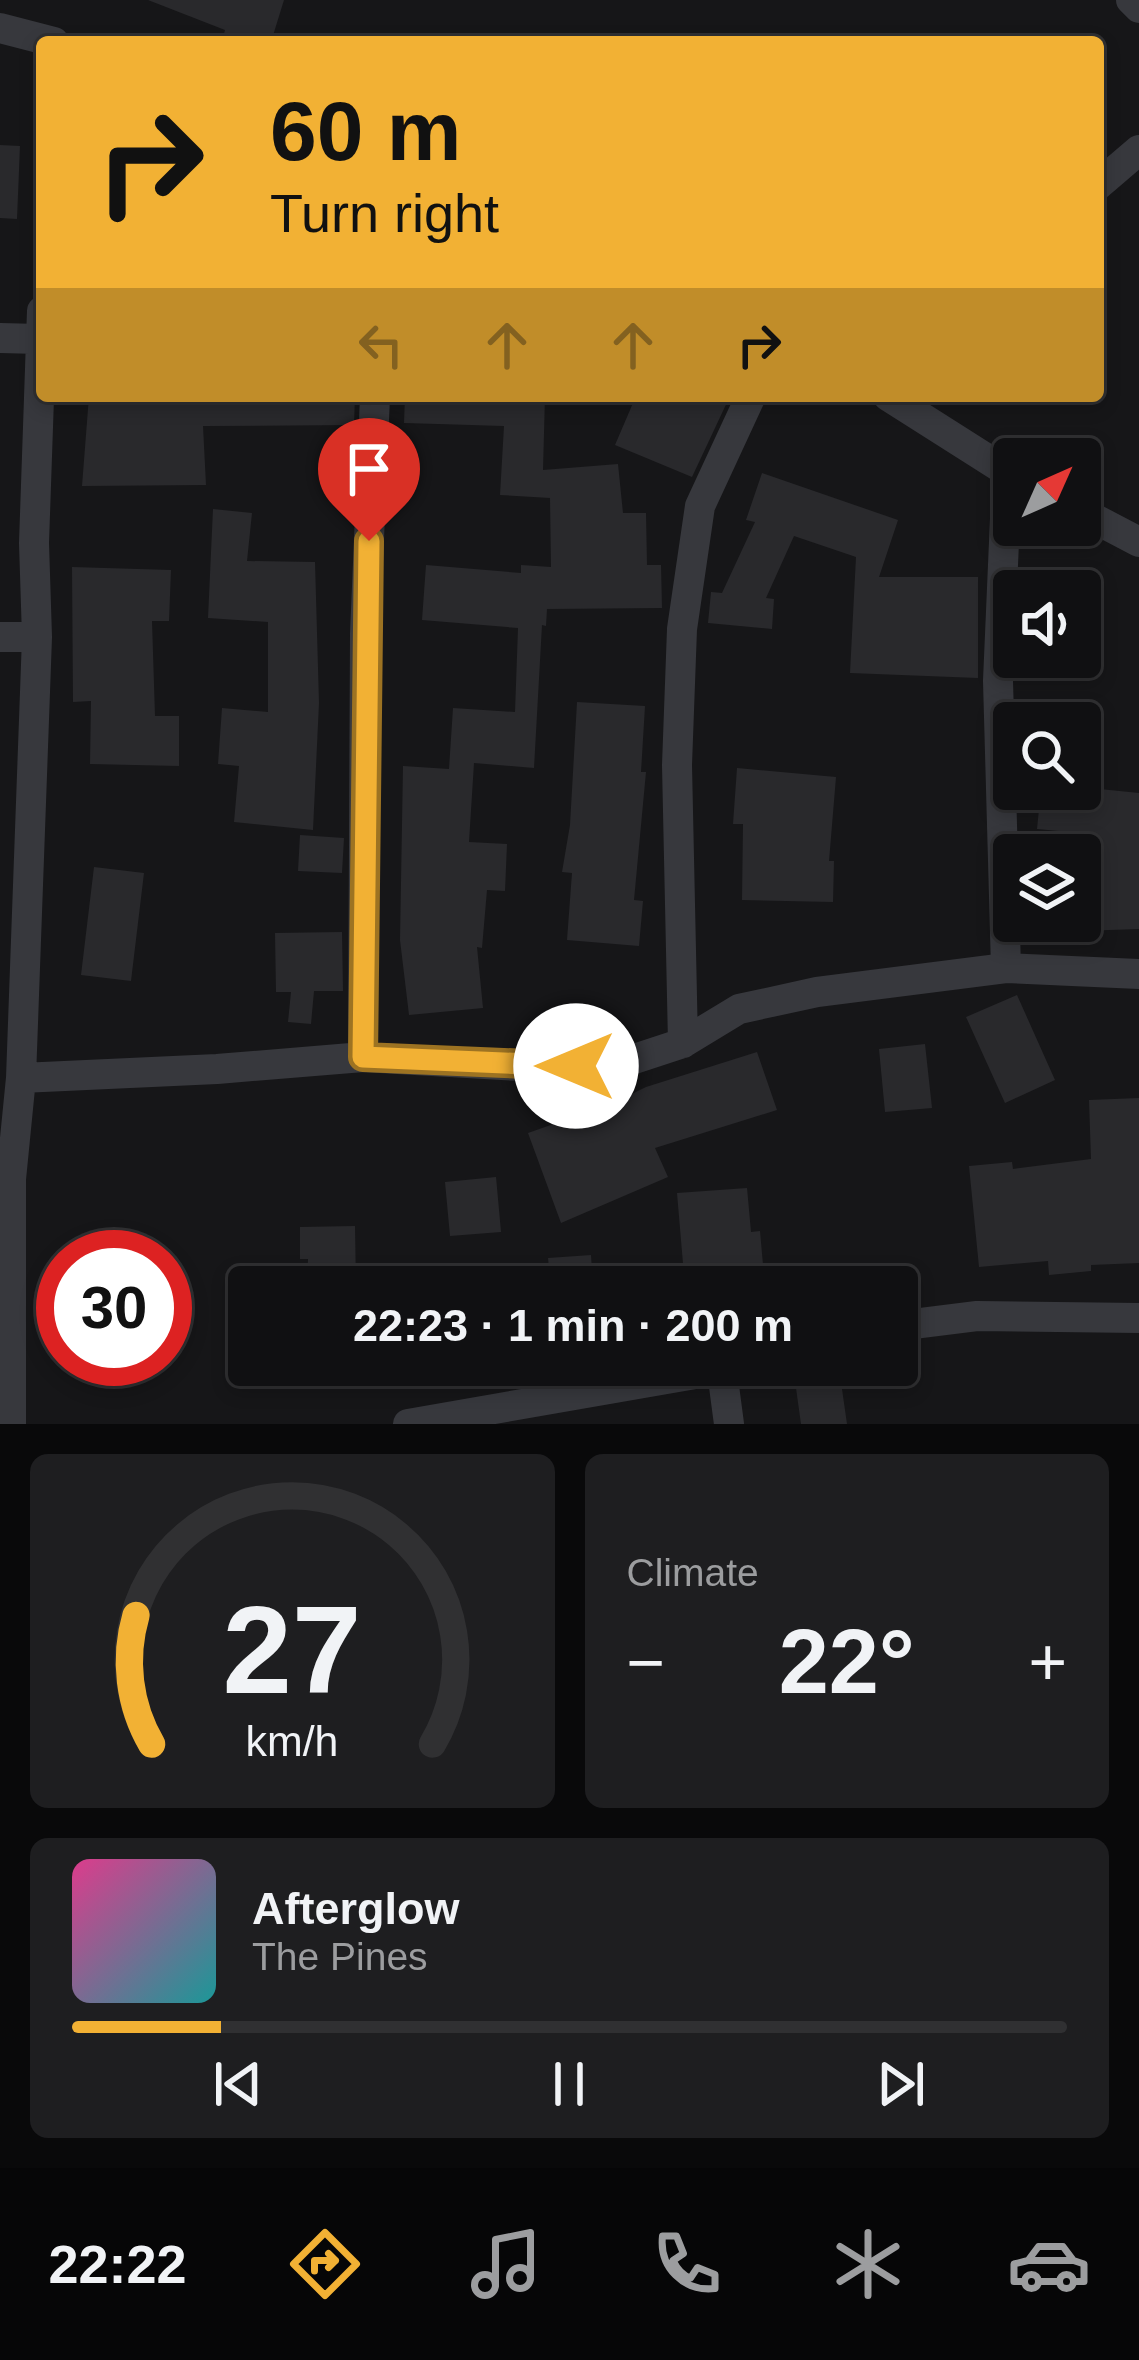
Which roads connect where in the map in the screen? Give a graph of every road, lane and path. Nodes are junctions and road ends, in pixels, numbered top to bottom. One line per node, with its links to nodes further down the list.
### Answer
1 (1131, 0): 2 (street)
2 (1139, 8)
3 (0, 28): 4 (street)
4 (36, 38)
5 (1139, 151): 6 (street)
6 (1104, 180)
7 (36, 327): 8 (street)
8 (0, 338)
9 (39, 402): 18 (street)
10 (375, 402): 22 (street)
11 (749, 402): 21 (street)
12 (899, 402): 13 (street)
13 (993, 462)
14 (1101, 522): 15 (street)
15 (1139, 542)
16 (1006, 546): 19 (street)
17 (0, 637): 18 (street)
18 (37, 637): 23 (street)
19 (1006, 968): 20 (street); 21 (street)
20 (1139, 974)
21 (683, 1043): 22 (street)
22 (363, 1057): 23 (street)
23 (20, 1078): 28 (street)
24 (1139, 1318): 25 (street)
25 (918, 1323)
26 (630, 1386): 29 (street)
27 (733, 1386): 30 (street)
28 (11, 1424)
29 (408, 1424)
30 (729, 1424)

